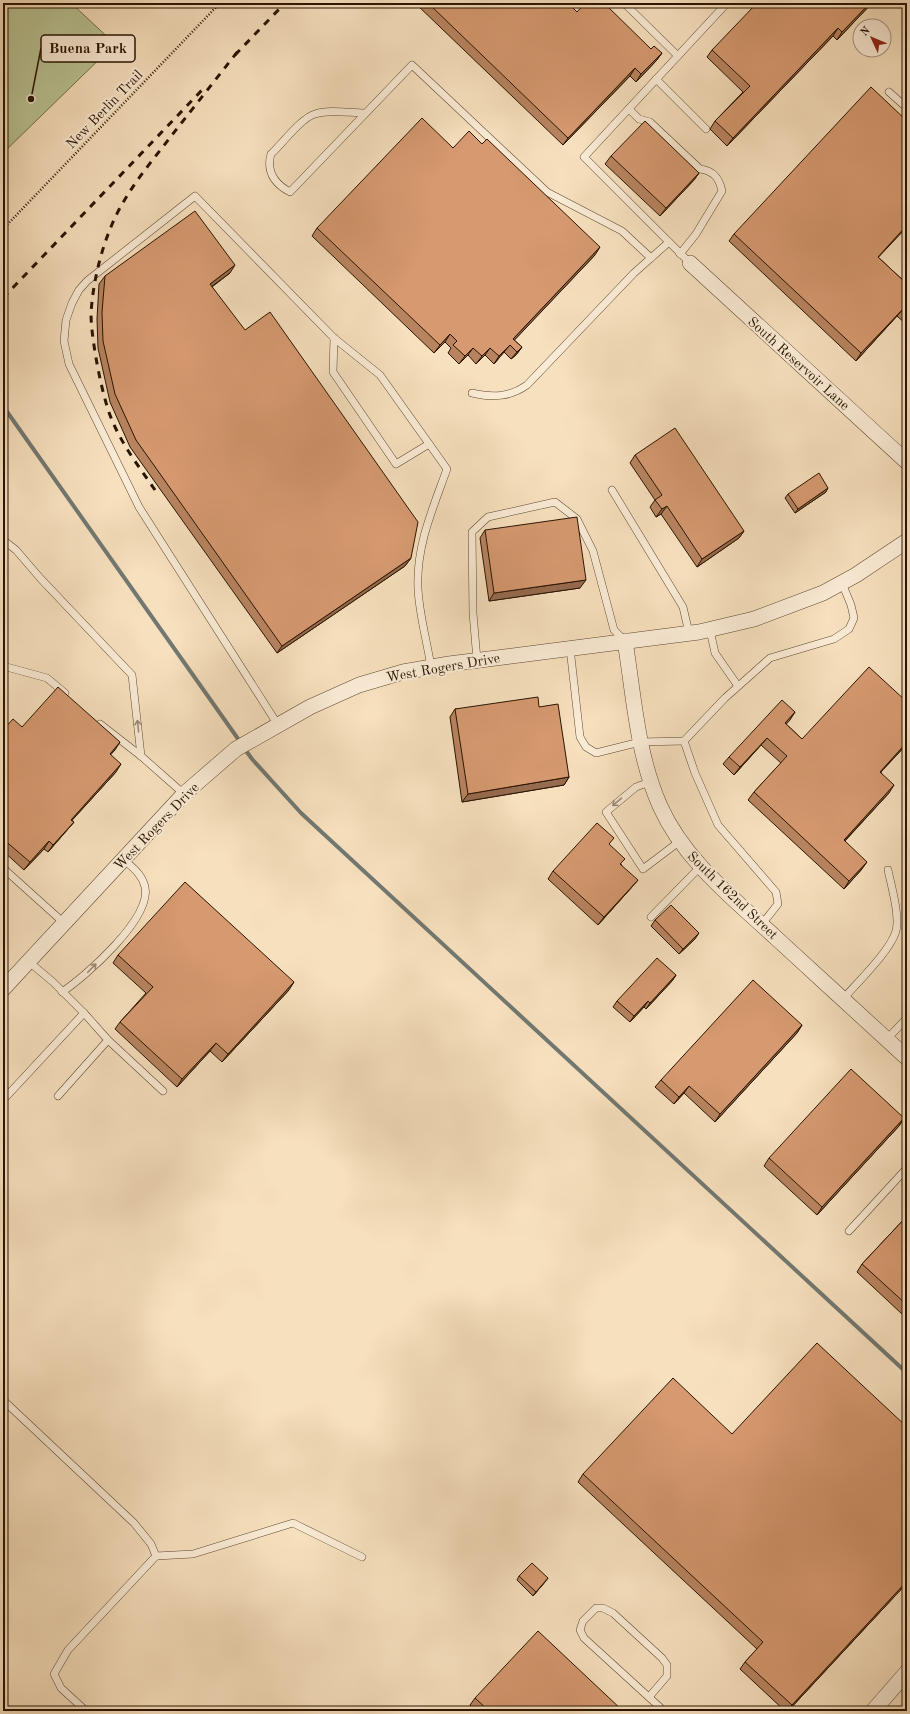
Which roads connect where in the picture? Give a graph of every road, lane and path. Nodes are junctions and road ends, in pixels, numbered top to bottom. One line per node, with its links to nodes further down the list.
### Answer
1 (220, 3): 11 (path, New Berlin Trail)
2 (624, 3): 4 (lane)
3 (727, 3): 4 (lane)
4 (678, 56): 5 (lane)
5 (656, 80): 8 (lane); 10 (lane)
6 (889, 92): 7 (lane)
7 (907, 108)
8 (629, 109): 12 (lane); 14 (lane)
9 (365, 113): 9 (lane); 13 (lane)
10 (706, 129)
11 (3, 229)
12 (669, 242): 13 (lane); 14 (lane)
13 (651, 258): 16 (lane)
14 (685, 259): 18 (street, South Reservoir Lane)
15 (334, 338): 17 (lane); 17 (lane); 33 (lane)
16 (472, 393)
17 (429, 444): 29 (lane)
18 (907, 462)
19 (612, 490): 24 (lane)
20 (3, 540): 36 (lane, one-way to 20)
21 (907, 541): 22 (street, West Rogers Drive)
22 (842, 583): 23 (street, West Rogers Drive); 30 (lane)
23 (710, 630): 24 (street, West Rogers Drive); 30 (lane)
24 (689, 633): 25 (street, West Rogers Drive)
25 (625, 641): 26 (street, West Rogers Drive); 27 (lane); 35 (street, South 162nd Street)
26 (570, 648): 27 (street, West Rogers Drive); 35 (lane)
27 (478, 660): 29 (street, West Rogers Drive)
28 (3, 666): 31 (lane)
29 (431, 667): 33 (street, West Rogers Drive)
30 (738, 686): 34 (lane)
31 (70, 698)
32 (92, 717): 36 (lane)
33 (278, 725): 38 (street, West Rogers Drive)
34 (684, 741): 35 (lane); 46 (lane)
35 (640, 742): 37 (street, South 162nd Street)
36 (142, 756): 38 (lane)
37 (650, 782): 39 (street, South 162nd Street); 39 (lane, one-way to 39)
38 (184, 794): 40 (street, West Rogers Drive)
39 (680, 841): 41 (street, South 162nd Street)
40 (123, 859): 45 (street, West Rogers Drive); 49 (lane, one-way to 40)
41 (701, 866): 44 (lane); 46 (street, South 162nd Street)
42 (3, 870): 45 (lane)
43 (888, 870): 50 (lane)
44 (651, 917)
45 (64, 923): 47 (street, West Rogers Drive)
46 (762, 924): 50 (street, South 162nd Street)
47 (28, 961): 48 (street, West Rogers Drive); 49 (lane)
48 (3, 989)
49 (62, 992): 51 (lane)
50 (843, 999): 53 (street, South 162nd Street)
51 (84, 1013): 54 (lane); 58 (lane)
52 (907, 1018): 53 (lane)
53 (887, 1039): 55 (street, South 162nd Street)
54 (108, 1040): 56 (lane); 57 (lane)
55 (907, 1058)
56 (163, 1091)
57 (58, 1096)
58 (4, 1100)
59 (907, 1168): 60 (lane)
60 (849, 1231)
61 (3, 1400): 62 (lane)
62 (156, 1556): 63 (lane); 66 (lane)
63 (362, 1557)
64 (907, 1672): 68 (street)
65 (649, 1697): 65 (lane); 67 (lane)
66 (86, 1711)
67 (664, 1711)
68 (873, 1711)

